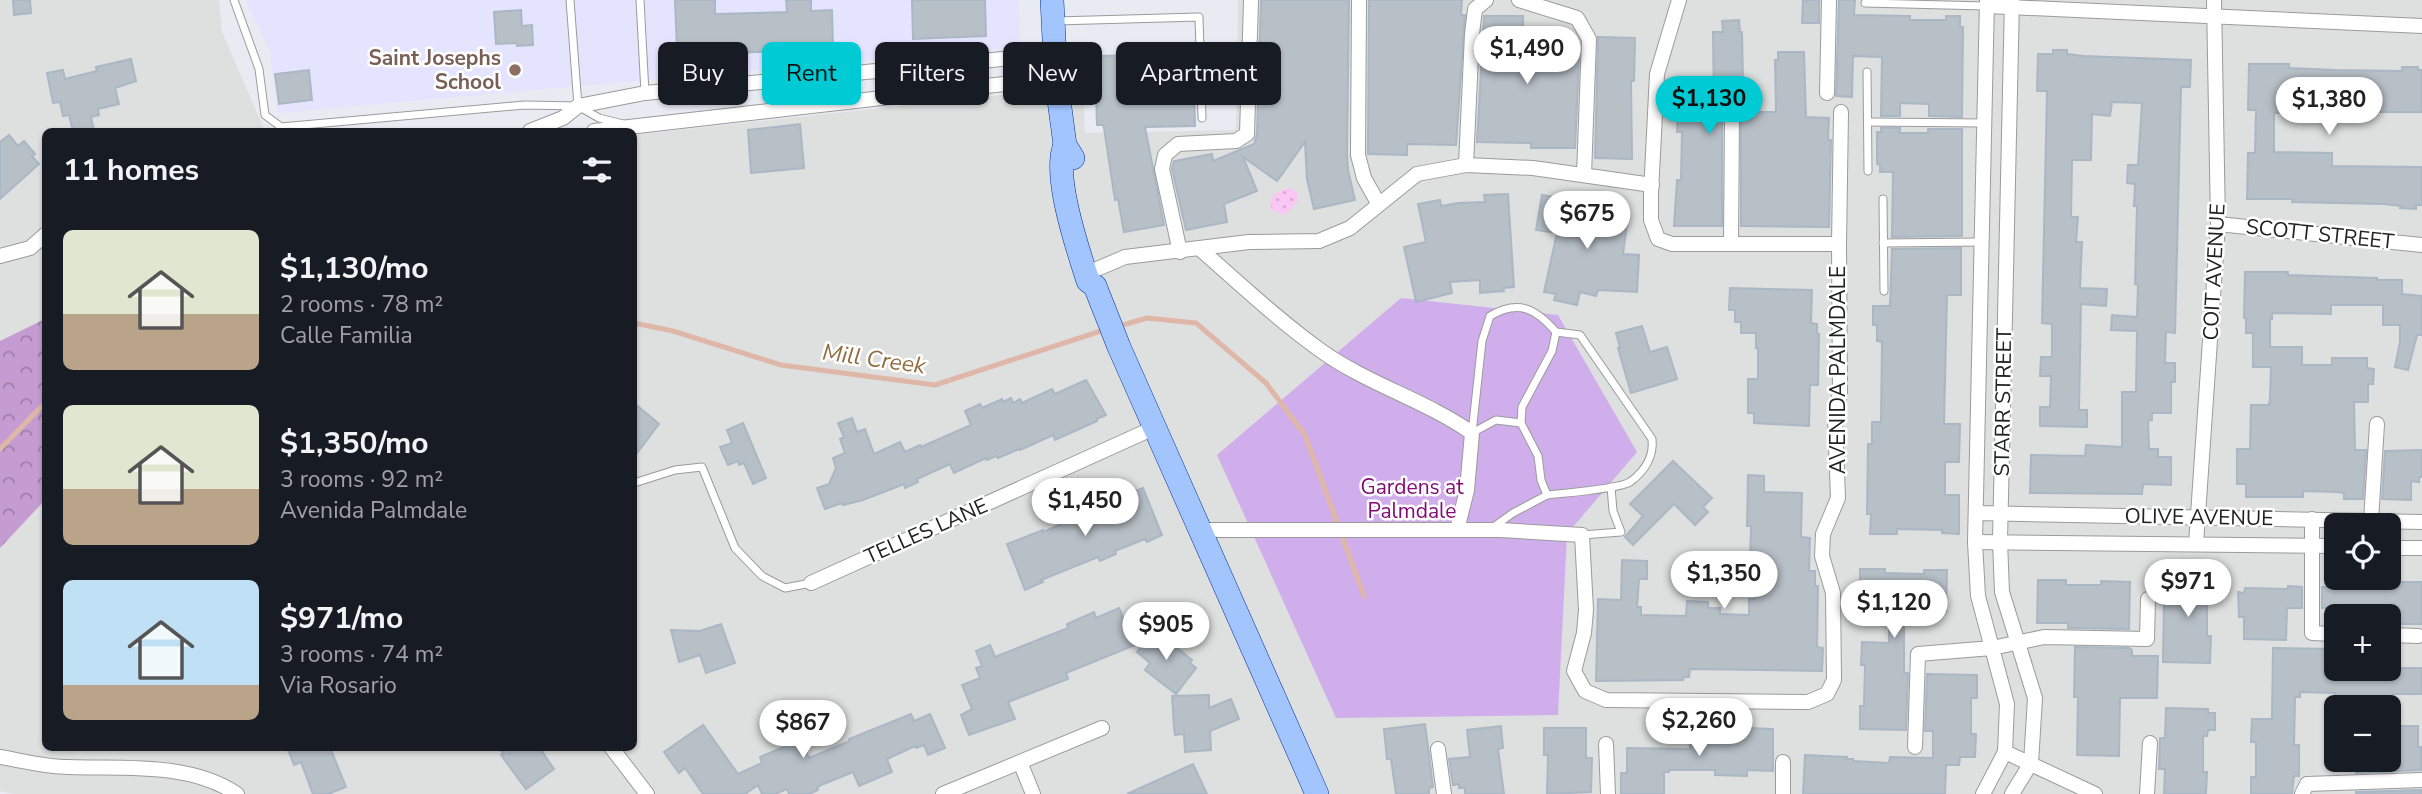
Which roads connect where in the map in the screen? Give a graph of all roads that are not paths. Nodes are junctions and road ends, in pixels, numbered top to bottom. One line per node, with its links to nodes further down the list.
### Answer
1 (234, 0): 24 (lane)
2 (570, 0): 24 (lane)
3 (640, 0): 20 (lane)
4 (1251, 0): 47 (street)
5 (1359, 0): 38 (street)
6 (1486, 0): 33 (street)
7 (1519, 0): 35 (street)
8 (1679, 0): 36 (street)
9 (1829, 0): 21 (street)
10 (2214, 0): 15 (street, COIT AVENUE)
11 (1987, 3): 12 (street); 13 (lane); 29 (street, STARR STREET)
12 (2012, 3): 15 (street); 60 (street, STARR STREET)
13 (1865, 4)
14 (1052, 10): 17 (main road); 27 (lane)
15 (2214, 17): 16 (street); 39 (street, COIT AVENUE)
16 (2422, 26)
17 (1054, 42)
18 (875, 71): 20 (street)
19 (1867, 72): 28 (lane)
20 (645, 93): 24 (street)
21 (1827, 93)
22 (875, 101): 30 (street)
23 (1060, 105): 49 (main road)
24 (578, 106): 30 (lane); 31 (street)
25 (1841, 112): 44 (street)
26 (1732, 113): 43 (street)
27 (1202, 118)
28 (1868, 122): 29 (lane); 34 (lane)
29 (1984, 123): 42 (street, STARR STREET)
30 (636, 127): 32 (street)
31 (538, 128)
32 (626, 128)
33 (1466, 165): 35 (street); 38 (street)
34 (1868, 171)
35 (1584, 175): 36 (street)
36 (1652, 185): 43 (street, AVENIDA PALMDALE)
37 (1883, 199): 41 (lane)
38 (1378, 203): 46 (street)
39 (2218, 224): 45 (street, SCOTT STREET); 62 (street, COIT AVENUE)
40 (42, 238): 48 (street)
41 (1883, 243): 42 (lane); 50 (lane)
42 (1982, 243): 59 (street, STARR STREET)
43 (1731, 244): 44 (street, AVENIDA PALMDALE)
44 (1839, 244): 70 (street, AVENIDA PALMDALE)
45 (2422, 245)
46 (1200, 249): 47 (street); 55 (street)
47 (1180, 252): 49 (street)
48 (0, 256)
49 (1098, 287): 54 (main road)
50 (1884, 291)
51 (1556, 332): 52 (lane); 55 (lane); 57 (lane)
52 (1521, 423): 55 (lane); 58 (lane)
53 (2377, 424): 61 (street)
54 (1156, 427): 67 (main road); 78 (street, TELLES LANE)
55 (1472, 433): 68 (street)
56 (637, 482): 78 (lane)
57 (1611, 487): 58 (lane); 70 (lane)
58 (1547, 495): 69 (lane)
59 (1976, 513): 60 (street, OLIVE AVENUE); 71 (street, STARR STREET)
60 (2000, 513): 62 (street, OLIVE AVENUE); 72 (street, STARR STREET)
61 (2371, 513)
62 (2199, 517): 63 (street, OLIVE AVENUE); 73 (street, COIT AVENUE)
63 (2312, 519): 64 (street, OLIVE AVENUE); 74 (street)
64 (2324, 519)
65 (2401, 522): 66 (street, OLIVE AVENUE)
66 (2422, 522)
67 (1200, 530): 68 (street); 101 (main road)
68 (1457, 530): 69 (street)
69 (1488, 530): 70 (street)
70 (1582, 535)
71 (1975, 541): 72 (street, OLIVE AVENUE); 84 (street, STARR STREET)
72 (2000, 541): 73 (street, OLIVE AVENUE); 83 (street, STARR STREET)
73 (2196, 544): 74 (street, OLIVE AVENUE)
74 (2311, 546): 75 (street, OLIVE AVENUE); 80 (street)
75 (2324, 546)
76 (2401, 548): 77 (street)
77 (2422, 548)
78 (811, 583)
79 (2148, 598): 83 (street)
80 (2324, 634)
81 (2401, 635): 82 (street)
82 (2418, 636)
83 (2016, 642): 84 (street); 95 (street, STARR STREET)
84 (1992, 648): 88 (street); 91 (street, STARR STREET)
85 (1102, 728): 93 (street)
86 (2150, 743): 108 (street)
87 (1606, 744): 103 (street)
88 (1915, 747)
89 (1438, 749): 102 (street)
90 (614, 751): 98 (street)
91 (2005, 751): 95 (street); 105 (street, STARR STREET)
92 (0, 757): 97 (street)
93 (1020, 762): 99 (street); 100 (street)
94 (1783, 762): 104 (street)
95 (2031, 762): 106 (street, STARR STREET); 107 (street)
96 (2422, 780): 109 (street)
97 (237, 794)
98 (647, 794)
99 (943, 794)
100 (1033, 794)
101 (1317, 794)
102 (1444, 794)
103 (1608, 794)
104 (1783, 794)
105 (1983, 794)
106 (2012, 794)
107 (2095, 794)
108 (2147, 794)
109 (2302, 794)

